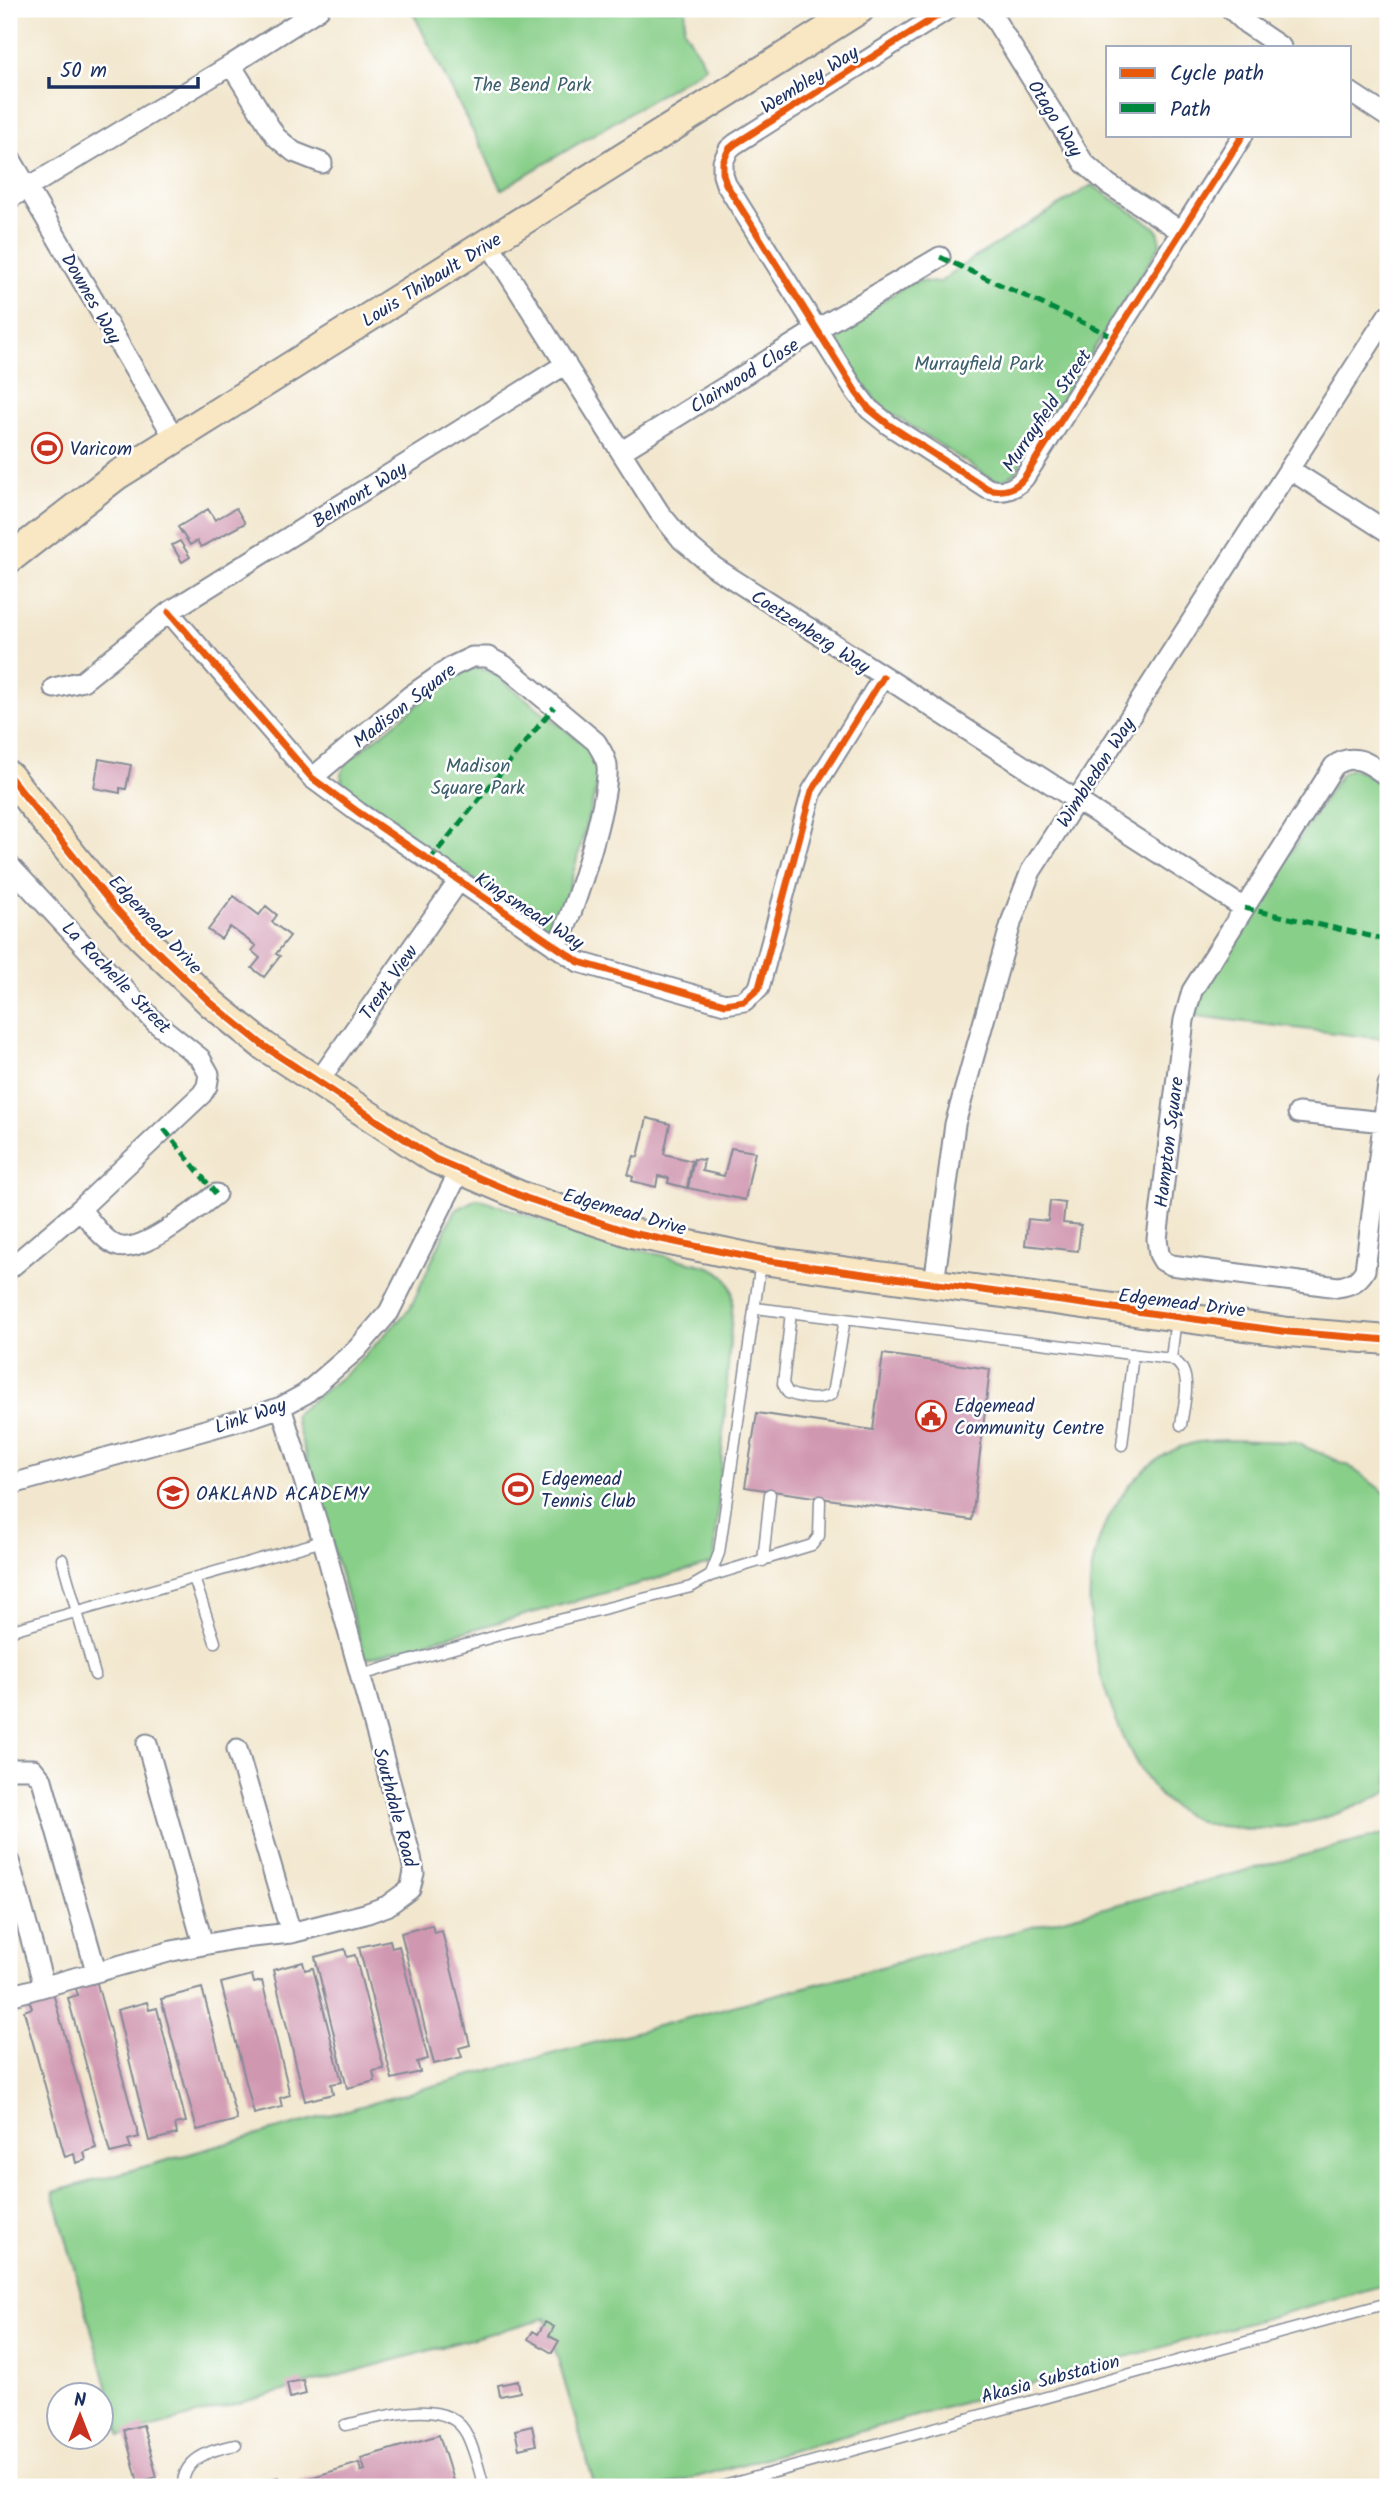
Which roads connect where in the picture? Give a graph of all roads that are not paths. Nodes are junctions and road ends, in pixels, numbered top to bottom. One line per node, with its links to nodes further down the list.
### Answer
1 (319, 9): 7 (street)
2 (860, 9): 17 (street, Louis Thibault Drive)
3 (948, 9): 12 (street, Wembley Way)
4 (986, 9): 16 (street, Otago Way)
5 (1231, 9): 6 (street)
6 (1280, 46)
7 (231, 65): 13 (street); 14 (street)
8 (1352, 93): 9 (street)
9 (1388, 117)
10 (1241, 136): 16 (street, Murrayfield Street)
11 (9, 156): 14 (street, Downes Way)
12 (725, 156): 20 (street, Murrayfield Street)
13 (322, 163)
14 (27, 188): 15 (street); 22 (street, Downes Way)
15 (9, 199)
16 (1181, 231): 20 (street, Murrayfield Street)
17 (488, 242): 21 (street, Coetzenberg Way); 22 (street, Louis Thibault Drive)
18 (940, 257): 20 (street, Clairwood Close)
19 (1388, 315): 24 (street, Wimbledon Way)
20 (816, 330): 23 (street, Clairwood Close)
21 (566, 364): 23 (street, Coetzenberg Way); 27 (street, Belmont Way)
22 (175, 439): 26 (street, Louis Thibault Drive)
23 (622, 452): 28 (street, Coetzenberg Way)
24 (1289, 469): 25 (street); 33 (street, Wimbledon Way)
25 (1388, 532)
26 (9, 559)
27 (169, 612): 29 (street, Belmont Way); 32 (street, Kingsmead Way)
28 (883, 677): 33 (street, Coetzenberg Way); 37 (street, Kingsmead Way)
29 (54, 688)
30 (9, 776): 38 (street, Edgemead Drive)
31 (1388, 777): 36 (street, Hampton Square)
32 (312, 778): 35 (street, Kingsmead Way); 37 (street, Madison Square)
33 (1076, 800): 36 (street, Coetzenberg Way); 47 (street, Wimbledon Way)
34 (9, 865): 44 (street, La Rochelle Street)
35 (458, 882): 37 (street, Kingsmead Way); 38 (street, Trent View)
36 (1244, 908): 41 (street, Hampton Square)
37 (556, 947)
38 (318, 1082): 42 (street, Edgemead Drive)
39 (1388, 1085): 41 (street, Hampton Square)
40 (1298, 1113): 41 (street)
41 (1384, 1122)
42 (460, 1170): 45 (street, Edgemead Drive); 55 (street, Link Way)
43 (216, 1194): 44 (street)
44 (80, 1209): 46 (street, La Rochelle Street)
45 (762, 1260): 47 (street, Edgemead Drive); 48 (lane)
46 (9, 1269)
47 (934, 1284): 50 (street, Edgemead Drive)
48 (755, 1308): 49 (lane); 64 (lane)
49 (791, 1312): 51 (lane); 51 (lane)
50 (1176, 1317): 52 (street, Edgemead Drive); 54 (lane)
51 (845, 1319): 53 (lane)
52 (1388, 1340)
53 (1133, 1354): 54 (lane); 57 (lane)
54 (1171, 1359): 56 (lane)
55 (281, 1407): 58 (street, Link Way); 61 (street, Southdale Road)
56 (1181, 1425)
57 (1122, 1445)
58 (9, 1485)
59 (770, 1494): 63 (lane)
60 (820, 1501): 63 (lane)
61 (323, 1541): 65 (lane); 70 (street, Southdale Road)
62 (62, 1559): 66 (lane)
63 (763, 1561): 64 (lane)
64 (710, 1576): 70 (lane)
65 (194, 1578): 66 (lane); 68 (lane)
66 (76, 1612): 67 (lane); 69 (lane)
67 (9, 1631)
68 (215, 1642)
69 (95, 1675)
70 (361, 1675): 75 (street, Southdale Road)
71 (147, 1744): 76 (street)
72 (237, 1749): 75 (street)
73 (9, 1769): 77 (street)
74 (9, 1861): 78 (street)
75 (291, 1933): 76 (street, Southdale Road)
76 (203, 1944): 77 (street, Southdale Road)
77 (96, 1971): 78 (street, Southdale Road)
78 (44, 1986): 79 (street, Southdale Road)
79 (13, 1995)
80 (1388, 2303): 85 (lane, Akasia Substation)
81 (345, 2425): 84 (lane)
82 (236, 2445): 83 (lane)
83 (183, 2487)
84 (484, 2487)
85 (720, 2487)

